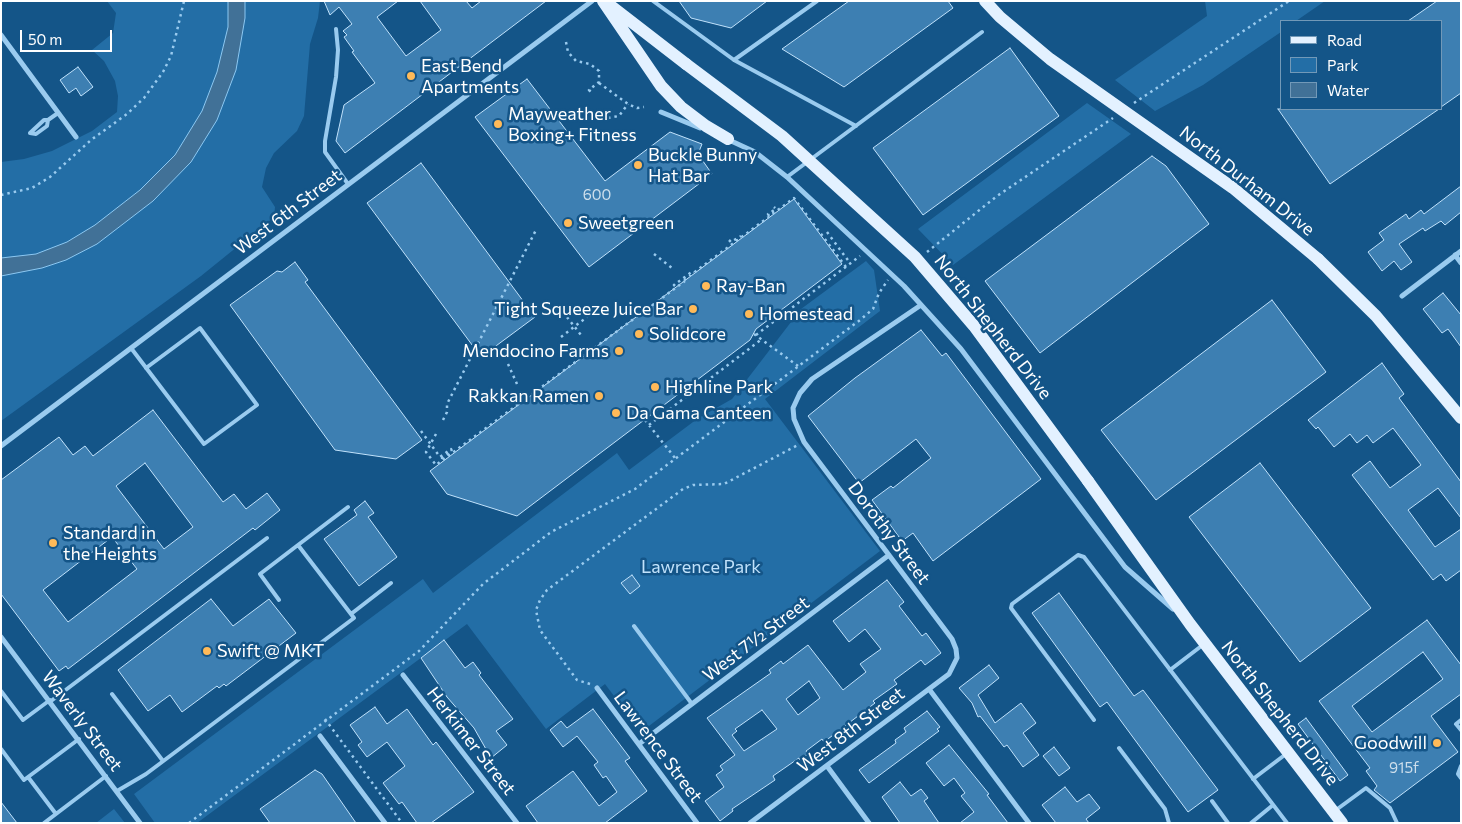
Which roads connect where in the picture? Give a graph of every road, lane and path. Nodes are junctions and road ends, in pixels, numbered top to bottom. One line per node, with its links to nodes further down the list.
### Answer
1 (184, 1): 28 (path)
2 (592, 1): 27 (street, West 6th Street)
3 (604, 1): 25 (main road); 80 (main road, North Shepherd Drive, bridge)
4 (653, 1): 12 (lane)
5 (817, 1): 12 (lane)
6 (985, 1): 60 (main road, North Durham Drive, bridge)
7 (1289, 1): 16 (path)
8 (336, 29): 27 (lane)
9 (982, 32): 23 (lane)
10 (1, 35): 19 (street)
11 (566, 42): 13 (path)
12 (734, 60): 23 (lane)
13 (599, 82): 14 (path); 15 (path)
14 (592, 93)
15 (628, 104): 17 (path); 21 (path)
16 (1131, 106)
17 (644, 107)
18 (661, 112): 25 (street, North Shepherd Drive)
19 (58, 113): 22 (lane); 24 (street)
20 (1114, 116): 40 (path)
21 (608, 118)
22 (48, 120): 22 (lane)
23 (856, 126): 26 (lane)
24 (76, 137)
25 (728, 139): 26 (street, North Shepherd Drive)
26 (787, 177): 48 (street, North Shepherd Drive)
27 (348, 184): 55 (street, West 6th Street)
28 (1, 195)
29 (774, 207): 31 (path)
30 (814, 214): 32 (path)
31 (769, 216): 32 (path); 35 (path)
32 (809, 217): 44 (path)
33 (536, 230): 61 (path)
34 (827, 232): 42 (path)
35 (742, 237): 36 (path); 72 (path)
36 (729, 240)
37 (1461, 251): 41 (street)
38 (654, 254): 45 (path)
39 (862, 255): 42 (path)
40 (923, 255)
41 (1455, 256): 43 (street); 47 (street)
42 (851, 263): 44 (path)
43 (1461, 263)
44 (846, 267): 54 (path)
45 (672, 268)
46 (889, 280): 57 (path)
47 (1402, 296)
48 (921, 305): 66 (street, Dorothy Street); 80 (street, North Shepherd Drive)
49 (563, 312): 51 (path)
50 (587, 317): 51 (path)
51 (574, 327): 52 (path); 53 (path)
52 (581, 335)
53 (562, 336)
54 (762, 339): 57 (path); 63 (path)
55 (131, 348): 58 (lane); 68 (street, West 6th Street)
56 (508, 364): 59 (path)
57 (798, 366): 70 (path)
58 (146, 368): 58 (lane)
59 (517, 384)
60 (1461, 418)
61 (443, 420)
62 (645, 420): 63 (path)
63 (649, 425): 70 (path)
64 (421, 431): 67 (path)
65 (436, 434): 67 (path)
66 (804, 442): 76 (street, Dorothy Street); 87 (path)
67 (431, 444): 69 (path); 71 (path)
68 (1, 446)
69 (439, 454): 71 (path); 72 (path)
70 (675, 459): 93 (path)
71 (432, 460): 72 (path)
72 (443, 460)
73 (348, 507): 75 (lane)
74 (267, 538): 91 (lane)
75 (298, 545): 78 (lane); 79 (lane)
76 (889, 555): 84 (street, Dorothy Street); 92 (street, West 7½ Street)
77 (391, 583): 79 (lane)
78 (279, 600)
79 (351, 614): 103 (lane)
80 (1190, 624): 83 (main road, North Shepherd Drive)
81 (634, 626): 92 (lane)
82 (1, 637): 91 (street, Waverly Street)
83 (1205, 644): 85 (lane); 102 (main road, North Shepherd Drive)
84 (957, 653): 88 (street, West 8th Street)
85 (1170, 670): 94 (lane); 109 (lane)
86 (404, 675): 120 (street, Herkimer Street)
87 (597, 688): 99 (street, Lawrence Street)
88 (929, 689): 104 (street, West 8th Street); 124 (street)
89 (1, 691): 91 (lane)
90 (112, 694): 103 (lane)
91 (50, 700): 98 (street, Waverly Street)
92 (692, 704): 99 (street, West 7½ Street)
93 (325, 719): 117 (path); 119 (path)
94 (1094, 720)
95 (1461, 720): 96 (lane)
96 (1461, 730)
97 (320, 736): 118 (street)
98 (79, 739): 106 (street, Waverly Street); 107 (lane)
99 (639, 744): 121 (street, Lawrence Street)
100 (1119, 748): 125 (lane)
101 (1, 749): 107 (lane)
102 (1288, 753): 109 (lane); 113 (main road, North Shepherd Drive)
103 (163, 761): 110 (lane)
104 (827, 766): 122 (street, West 8th Street); 123 (street)
105 (1461, 766): 108 (lane)
106 (106, 776): 110 (street, Waverly Street); 114 (lane)
107 (28, 777): 114 (lane)
108 (1461, 778)
109 (1253, 779): 112 (lane)
110 (117, 791): 116 (street, Waverly Street)
111 (1212, 801): 126 (lane)
112 (1273, 805): 127 (lane); 128 (lane)
113 (1334, 812): 129 (main road, North Shepherd Drive); 130 (lane)
114 (56, 814): 115 (lane)
115 (44, 823)
116 (140, 823)
117 (189, 823)
118 (385, 823)
119 (402, 823)
120 (517, 823)
121 (697, 823)
122 (750, 823)
123 (869, 823)
124 (1029, 823)
125 (1168, 823)
126 (1228, 823)
127 (1251, 823)
128 (1287, 823)
129 (1342, 823)
130 (1396, 823)

